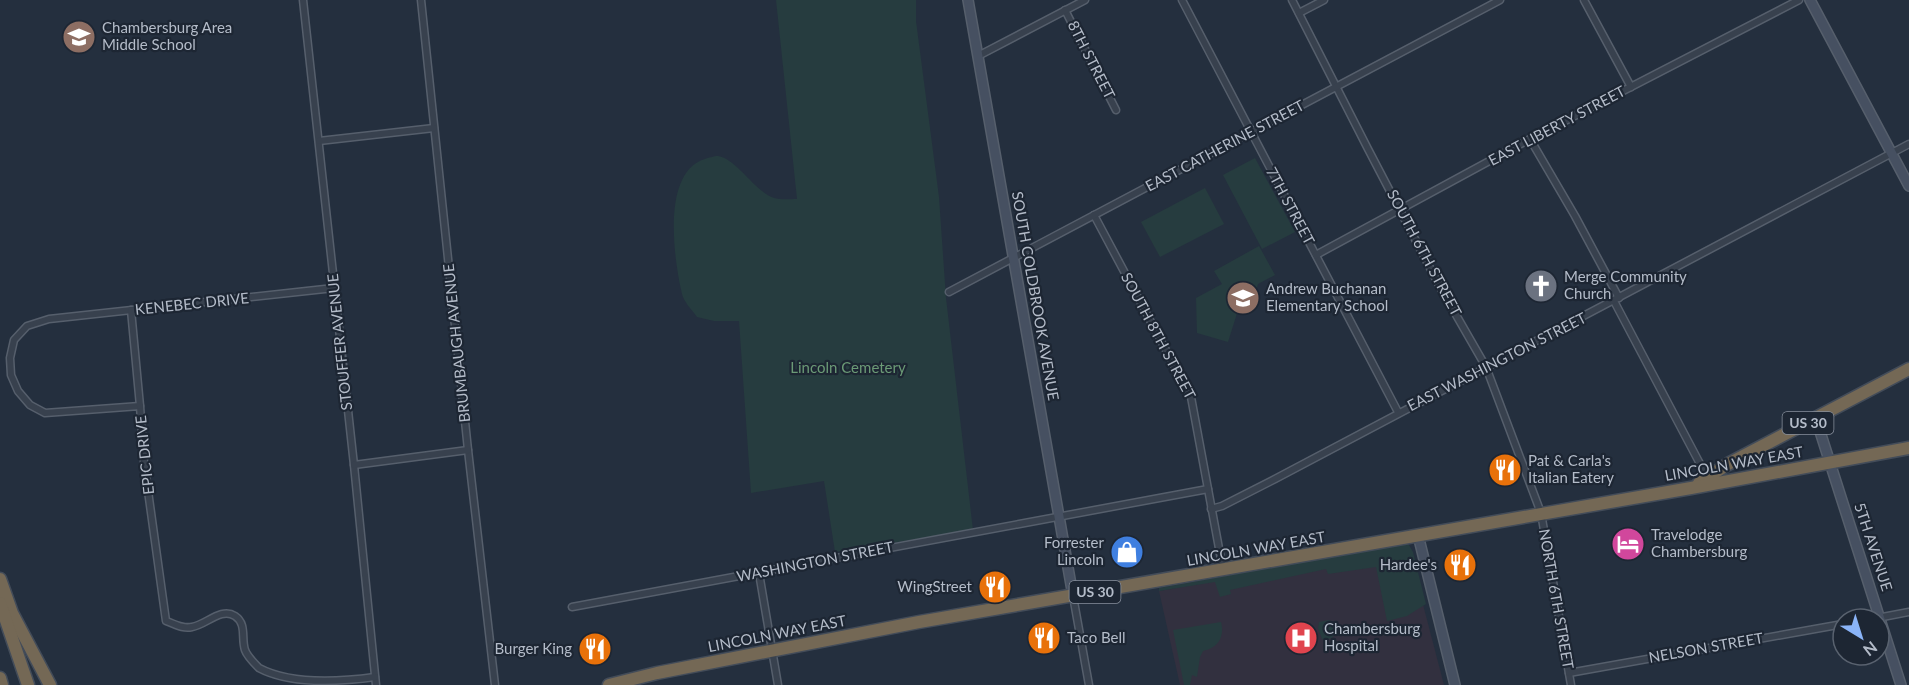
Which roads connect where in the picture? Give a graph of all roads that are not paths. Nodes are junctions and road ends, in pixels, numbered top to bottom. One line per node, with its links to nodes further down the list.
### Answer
1 (303, 0): 21 (street, STOUFFER AVENUE)
2 (421, 0): 18 (street, BRUMBAUGH AVENUE)
3 (968, 0): 14 (street, SOUTH COLDBROOK AVENUE)
4 (1085, 0): 12 (street)
5 (1182, 0): 19 (street, 7TH STREET)
6 (1292, 0): 13 (street, SOUTH 6TH STREET)
7 (1324, 0): 13 (street)
8 (1500, 0): 15 (street, EAST CATHERINE STREET)
9 (1584, 0): 16 (street)
10 (1799, 0): 16 (street, EAST LIBERTY STREET)
11 (1810, 0): 23 (street)
12 (1065, 10): 14 (street); 17 (street, 8TH STREET)
13 (1299, 13): 15 (street, SOUTH 6TH STREET)
14 (978, 56): 28 (street, SOUTH COLDBROOK AVENUE)
15 (1335, 87): 19 (street, EAST CATHERINE STREET); 25 (street, SOUTH 6TH STREET)
16 (1631, 87): 20 (street, EAST LIBERTY STREET)
17 (1116, 110)
18 (434, 128): 21 (street); 40 (street, BRUMBAUGH AVENUE)
19 (1251, 132): 26 (street, EAST CATHERINE STREET); 27 (street, 7TH STREET)
20 (1530, 139): 25 (street, EAST LIBERTY STREET); 31 (street)
21 (319, 141): 29 (street, STOUFFER AVENUE)
22 (1909, 144): 23 (street, EAST WASHINGTON STREET)
23 (1891, 154): 24 (street); 31 (street, EAST WASHINGTON STREET)
24 (1909, 186)
25 (1401, 210): 27 (street, EAST LIBERTY STREET); 34 (street, SOUTH 6TH STREET)
26 (1094, 215): 28 (street, EAST CATHERINE STREET); 47 (street, SOUTH 8TH STREET)
27 (1316, 255): 37 (street, 7TH STREET)
28 (1013, 258): 30 (street, EAST CATHERINE STREET); 50 (street, SOUTH COLDBROOK AVENUE)
29 (334, 288): 32 (street, KENEBEC DRIVE); 43 (street, STOUFFER AVENUE)
30 (949, 292)
31 (1616, 300): 34 (street, EAST WASHINGTON STREET); 45 (street)
32 (131, 310): 33 (street, KENEBEC DRIVE); 36 (street)
33 (49, 319): 36 (street, EPIC DRIVE)
34 (1486, 368): 37 (street, EAST WASHINGTON STREET); 49 (street, SOUTH 6TH STREET)
35 (1909, 369): 38 (highway, US 30)
36 (140, 406): 65 (street, EPIC DRIVE)
37 (1398, 412): 48 (street, EAST WASHINGTON STREET)
38 (1816, 419): 41 (highway, US 30); 42 (street, 5TH AVENUE)
39 (1909, 448): 42 (highway, LINCOLN WAY EAST / US 30)
40 (468, 450): 43 (street); 71 (street, BRUMBAUGH AVENUE)
41 (1746, 455): 44 (highway); 45 (highway, US 30)
42 (1831, 462): 44 (highway, LINCOLN WAY EAST / US 30); 58 (street, 5TH AVENUE)
43 (354, 465): 65 (street, STOUFFER AVENUE)
44 (1758, 476): 46 (highway, LINCOLN WAY EAST / US 30)
45 (1708, 478): 46 (highway, US 30)
46 (1692, 488): 49 (highway, LINCOLN WAY EAST / US 30)
47 (1208, 489): 48 (street, SOUTH 8TH STREET); 50 (street, WASHINGTON STREET)
48 (1211, 509): 52 (street, SOUTH 8TH STREET)
49 (1541, 513): 51 (highway, LINCOLN WAY EAST / US 30); 64 (street, NORTH 6TH STREET)
50 (1058, 516): 53 (street, WASHINGTON STREET); 55 (street, SOUTH COLDBROOK AVENUE)
51 (1418, 535): 52 (highway, LINCOLN WAY EAST / US 30); 75 (street)
52 (1223, 570): 55 (highway, LINCOLN WAY EAST / US 30)
53 (759, 573): 57 (street, WASHINGTON STREET); 62 (street)
54 (0, 579): 69 (highway)
55 (1073, 596): 62 (highway, LINCOLN WAY EAST / US 30); 74 (street)
56 (0, 603): 68 (highway)
57 (572, 607)
58 (1873, 607)
59 (1909, 612): 60 (street)
60 (1891, 615)
61 (1831, 626): 64 (street, NELSON STREET)
62 (772, 650): 72 (highway, LINCOLN WAY EAST / US 30); 73 (street)
63 (1891, 658): 77 (street, 5TH AVENUE)
64 (1569, 673): 76 (street, NORTH 6TH STREET)
65 (375, 677): 70 (street, STOUFFER AVENUE)
66 (0, 678): 67 (highway)
67 (2, 685)
68 (28, 685)
69 (50, 685)
70 (376, 685)
71 (495, 685)
72 (609, 685)
73 (778, 685)
74 (1089, 685)
75 (1455, 685)
76 (1571, 685)
77 (1901, 685)

